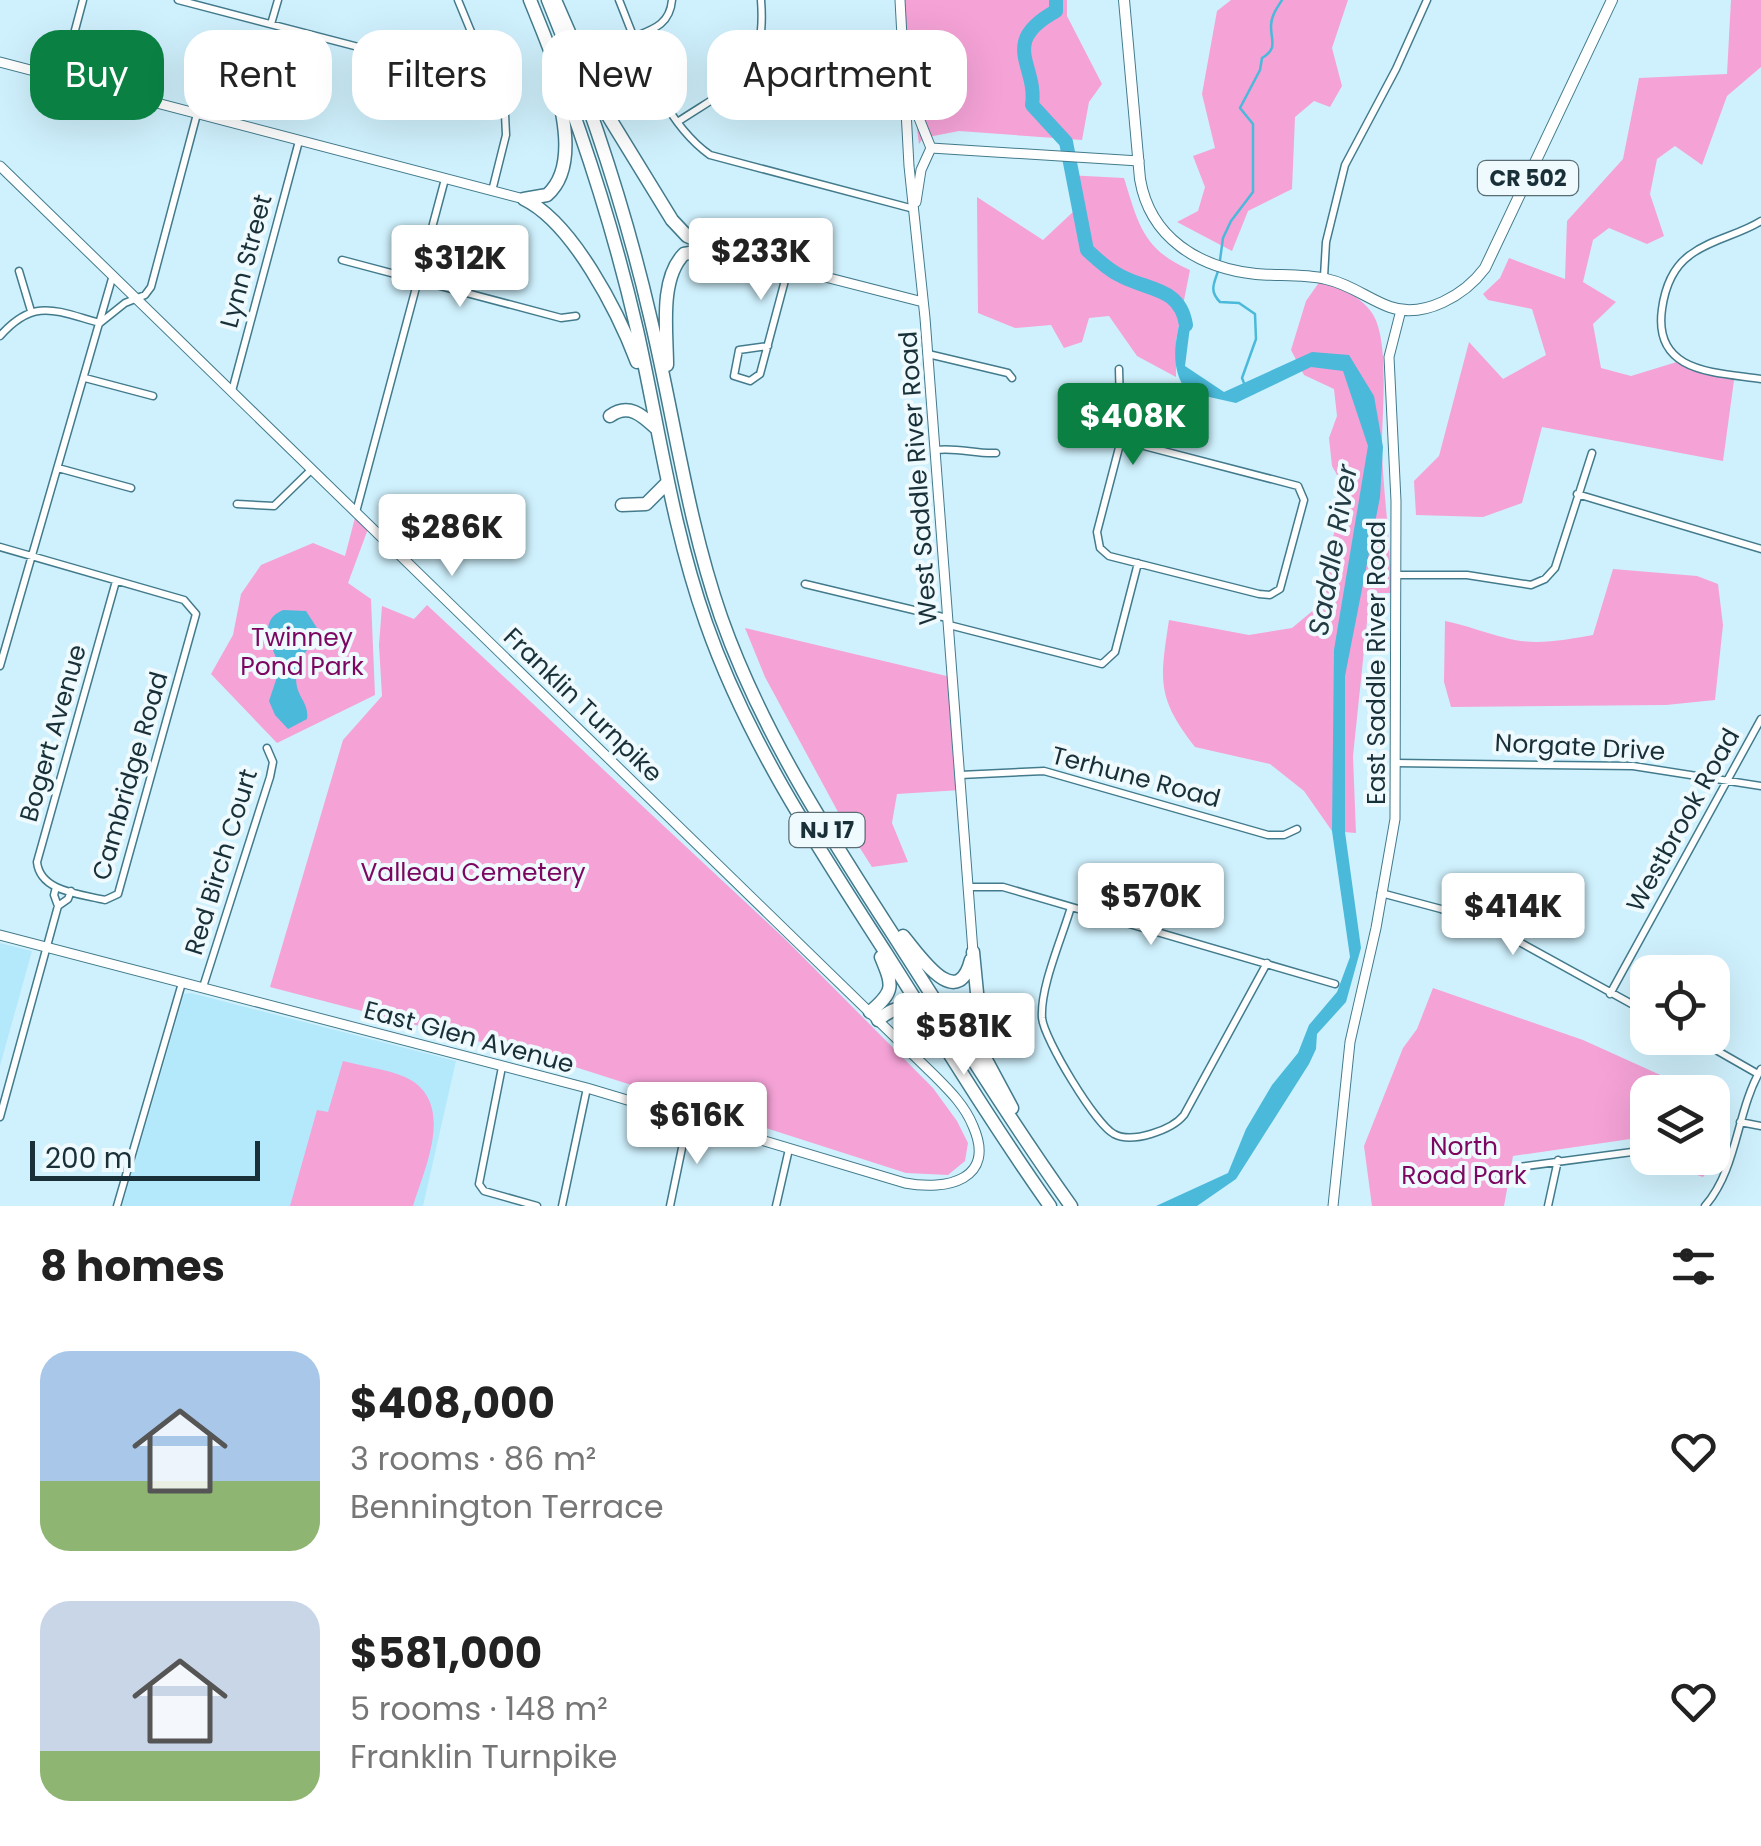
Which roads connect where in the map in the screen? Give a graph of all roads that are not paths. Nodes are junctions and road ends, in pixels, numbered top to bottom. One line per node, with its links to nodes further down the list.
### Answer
1 (83, 0): 15 (street)
2 (180, 0): 14 (street)
3 (278, 0): 14 (street)
4 (458, 0): 16 (street)
5 (530, 0): 17 (highway, NJ 17)
6 (551, 0): 42 (highway); 64 (highway, NJ 17)
7 (619, 0): 18 (street)
8 (672, 0): 19 (street)
9 (761, 0): 24 (street)
10 (900, 0): 20 (street, West Saddle River Road)
11 (1124, 0): 35 (main road)
12 (1427, 0): 47 (street)
13 (1612, 0): 51 (main road, CR 502)
14 (272, 24): 21 (street)
15 (75, 30)
16 (470, 30)
17 (543, 30)
18 (631, 30)
19 (648, 30)
20 (901, 30)
21 (352, 45)
22 (0, 62): 23 (street)
23 (30, 70)
24 (687, 114)
25 (194, 120): 49 (street)
26 (220, 120): 33 (street)
27 (505, 120): 38 (street)
28 (564, 120): 39 (highway)
29 (574, 120): 65 (highway, NJ 17)
30 (678, 120): 40 (street)
31 (907, 120): 40 (street, West Saddle River Road)
32 (919, 120): 34 (street)
33 (299, 140): 37 (street); 62 (street, Lynn Street)
34 (930, 148): 35 (street); 40 (street)
35 (1138, 161): 47 (main road)
36 (0, 166): 46 (street, Franklin Turnpike)
37 (445, 179): 38 (street); 48 (street)
38 (492, 191): 39 (street)
39 (524, 200): 65 (highway)
40 (914, 209): 50 (street, West Saddle River Road)
41 (1761, 221): 61 (street)
42 (716, 249): 44 (street); 64 (highway)
43 (342, 260): 48 (street)
44 (788, 269): 50 (street); 56 (street)
45 (18, 270): 52 (street)
46 (113, 275): 49 (street, Franklin Turnpike); 54 (street)
47 (1324, 279): 51 (main road)
48 (418, 280): 53 (street); 79 (street)
49 (136, 298): 54 (street); 62 (street, Franklin Turnpike)
50 (922, 302): 57 (street, West Saddle River Road)
51 (1401, 310): 84 (street, East Saddle River Road)
52 (31, 311): 54 (street); 55 (street)
53 (576, 316)
54 (100, 324): 59 (street)
55 (0, 336)
56 (768, 346): 56 (street)
57 (928, 354): 60 (street); 69 (street, West Saddle River Road)
58 (1119, 370): 68 (street)
59 (84, 378): 63 (street); 72 (street)
60 (1012, 378)
61 (1761, 379)
62 (232, 392): 73 (street, Franklin Turnpike)
63 (153, 396)
64 (668, 398): 101 (highway, NJ 17)
65 (652, 402): 67 (highway, NJ 17)
66 (610, 416): 67 (highway)
67 (657, 429): 74 (highway, NJ 17)
68 (1121, 440): 83 (street); 83 (street)
69 (935, 450): 70 (street); 87 (street, West Saddle River Road)
70 (996, 454)
71 (1592, 454): 76 (street)
72 (58, 468): 75 (street); 82 (street)
73 (311, 470): 77 (street); 79 (street, Franklin Turnpike)
74 (667, 482): 78 (highway); 104 (highway, NJ 17)
75 (131, 488)
76 (1578, 494): 81 (street); 84 (street)
77 (237, 504)
78 (622, 505)
79 (356, 514): 114 (street, Franklin Turnpike)
80 (0, 548): 82 (street)
81 (1761, 550)
82 (32, 556): 85 (street); 88 (street)
83 (1138, 564): 87 (street)
84 (1397, 575): 92 (street, East Saddle River Road)
85 (116, 580): 97 (street, Bogert Avenue); 99 (street, Cambridge Road)
86 (805, 584): 87 (street)
87 (949, 622): 93 (street, West Saddle River Road)
88 (4, 638): 89 (street)
89 (0, 666)
90 (1761, 719): 94 (street, Westbrook Road)
91 (267, 748): 111 (street, Red Birch Court)
92 (1396, 762): 94 (street, Norgate Drive); 100 (street, East Saddle River Road)
93 (960, 774): 96 (street, Terhune Road); 98 (street, West Saddle River Road)
94 (1727, 782): 95 (street, Norgate Drive); 112 (street, Westbrook Road)
95 (1761, 786)
96 (1297, 829)
97 (56, 887): 99 (street); 102 (street, Bogert Avenue)
98 (968, 887): 103 (street); 107 (street, West Saddle River Road)
99 (71, 891): 102 (street, Bogert Avenue)
100 (1380, 893): 112 (street); 137 (street, East Saddle River Road)
101 (872, 902): 107 (highway); 124 (highway, NJ 17)
102 (58, 906): 106 (street, Bogert Avenue)
103 (1071, 907): 108 (street); 108 (street)
104 (869, 927): 114 (highway); 119 (highway, NJ 17)
105 (0, 935): 106 (street, East Glen Avenue)
106 (46, 947): 109 (street, East Glen Avenue); 120 (street, Bogert Avenue)
107 (973, 952): 124 (highway)
108 (1267, 963): 110 (street)
109 (182, 983): 111 (street, East Glen Avenue); 130 (street)
110 (1335, 984)
111 (202, 988): 116 (street, East Glen Avenue)
112 (1610, 994): 113 (street)
113 (1630, 1004)
114 (874, 1016): 119 (highway); 128 (street, Franklin Turnpike)
115 (1728, 1055): 117 (street)
116 (502, 1067): 118 (street, East Glen Avenue); 131 (street)
117 (1760, 1071): 122 (street)
118 (587, 1088): 121 (street, East Glen Avenue); 132 (street)
119 (974, 1092): 135 (highway, NJ 17)
120 (0, 1117)
121 (688, 1119): 125 (street, East Glen Avenue); 133 (street)
122 (1740, 1122): 123 (street); 139 (street)
123 (1761, 1126)
124 (1024, 1138): 136 (highway, NJ 17)
125 (789, 1148): 128 (street, East Glen Avenue); 134 (street)
126 (1630, 1152): 127 (street)
127 (1558, 1160): 129 (street); 138 (street)
128 (976, 1164)
129 (1519, 1167)
130 (116, 1206)
131 (537, 1206)
132 (562, 1206)
133 (670, 1206)
134 (776, 1206)
135 (1050, 1206)
136 (1071, 1206)
137 (1333, 1206)
138 (1548, 1206)
139 (1705, 1206)

